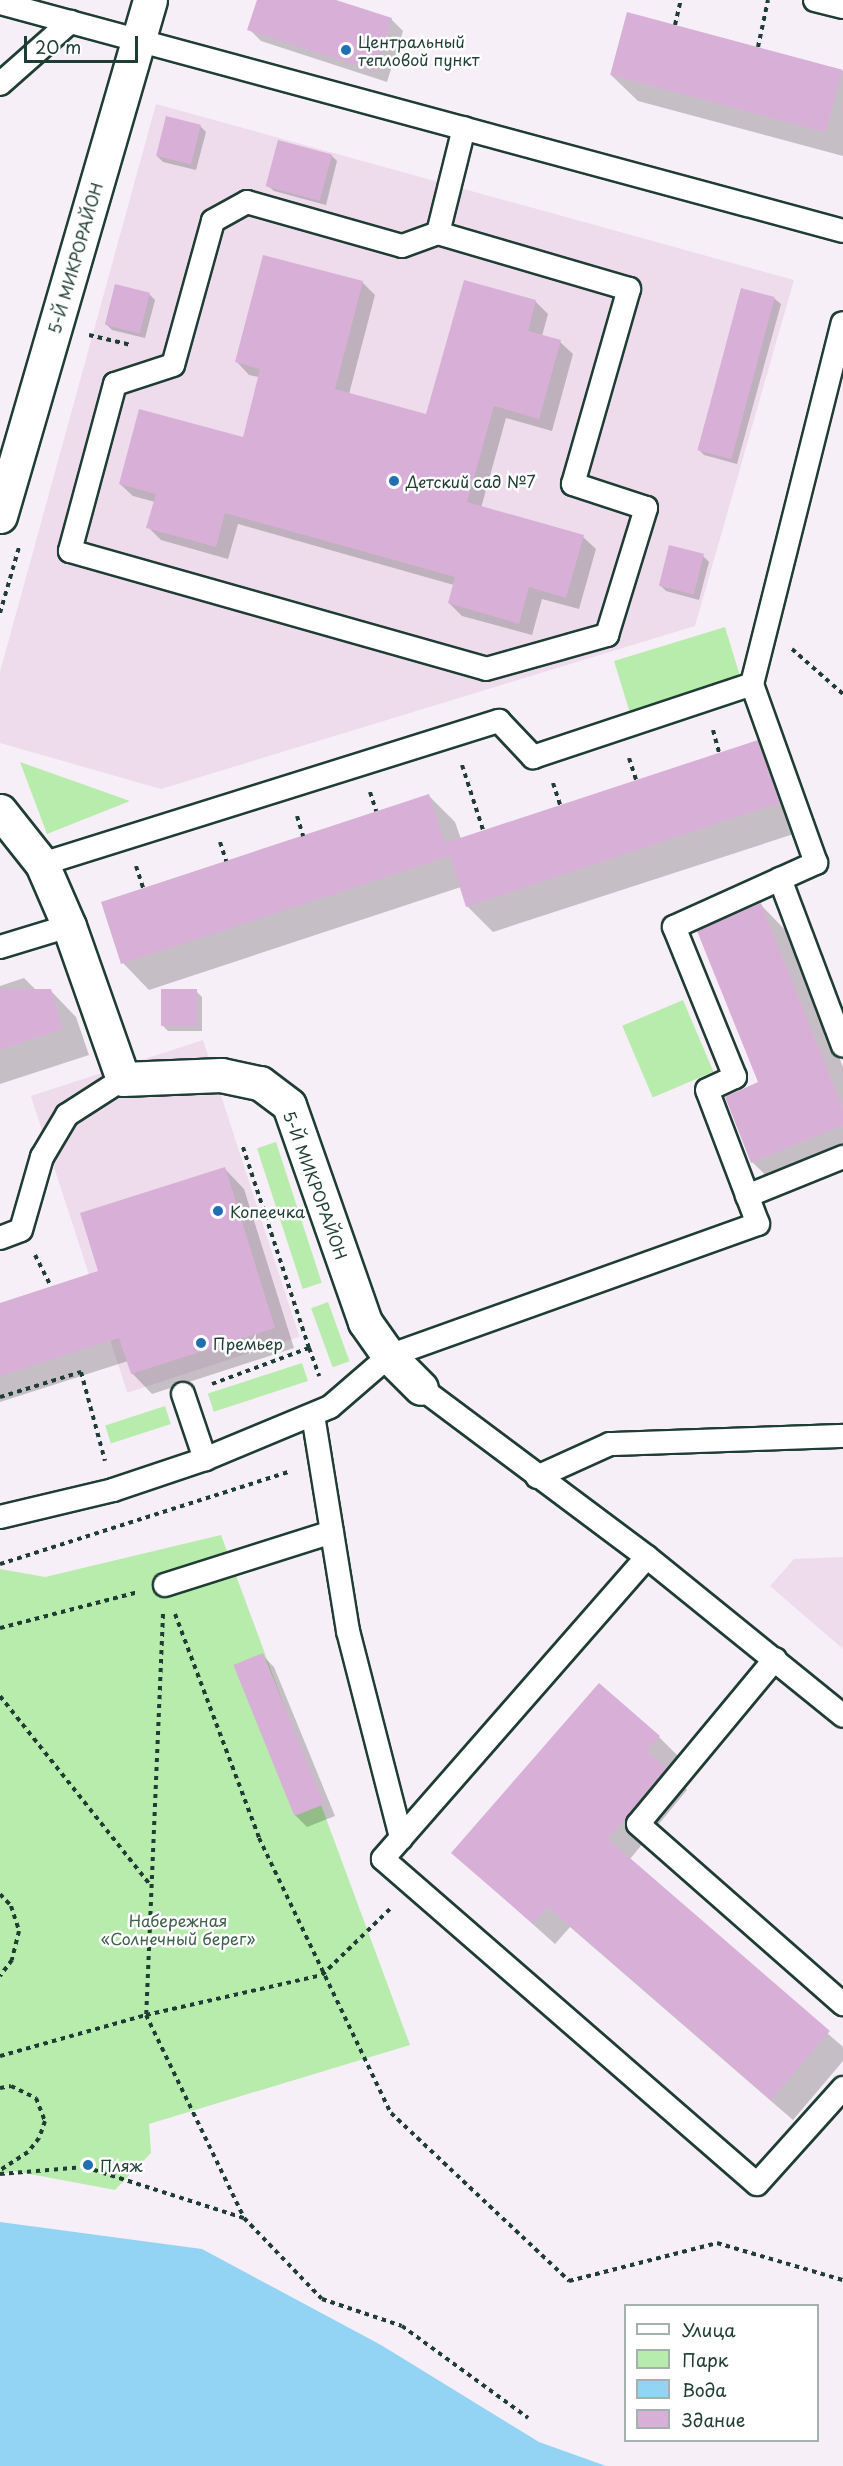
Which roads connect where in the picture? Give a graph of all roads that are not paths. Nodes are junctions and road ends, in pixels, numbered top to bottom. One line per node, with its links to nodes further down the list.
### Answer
1 (150, 0): 6 (street, 5-Й МИКРОРАЙОН)
2 (815, 0): 4 (lane)
3 (0, 3): 5 (lane)
4 (843, 7)
5 (70, 22): 6 (lane); 7 (lane)
6 (138, 41): 8 (lane); 12 (street, 5-Й МИКРОРАЙОН)
7 (0, 84)
8 (464, 128): 9 (lane); 10 (lane)
9 (843, 231)
10 (438, 233): 10 (lane)
11 (843, 323): 13 (lane)
12 (0, 516)
13 (752, 684): 15 (lane); 16 (lane)
14 (0, 811): 15 (street)
15 (42, 864): 17 (street)
16 (780, 879): 19 (lane); 22 (lane)
17 (69, 926): 18 (lane); 20 (street)
18 (0, 947)
19 (843, 1046)
20 (123, 1079): 23 (lane); 24 (street, 5-Й МИКРОРАЙОН)
21 (843, 1157): 22 (lane)
22 (747, 1196): 24 (lane)
23 (0, 1238)
24 (389, 1356): 25 (street, 5-Й МИКРОРАЙОН); 27 (lane)
25 (421, 1388): 30 (lane)
26 (183, 1394): 29 (lane)
27 (314, 1415): 29 (lane); 32 (lane)
28 (843, 1436): 30 (lane)
29 (205, 1459): 31 (lane)
30 (537, 1477): 33 (lane)
31 (0, 1517)
32 (332, 1532): 34 (lane); 37 (lane)
33 (647, 1557): 35 (lane); 37 (lane)
34 (165, 1585)
35 (775, 1659): 36 (lane); 38 (lane)
36 (843, 1716)
37 (401, 1838): 39 (lane)
38 (843, 2004)
39 (843, 2088)

